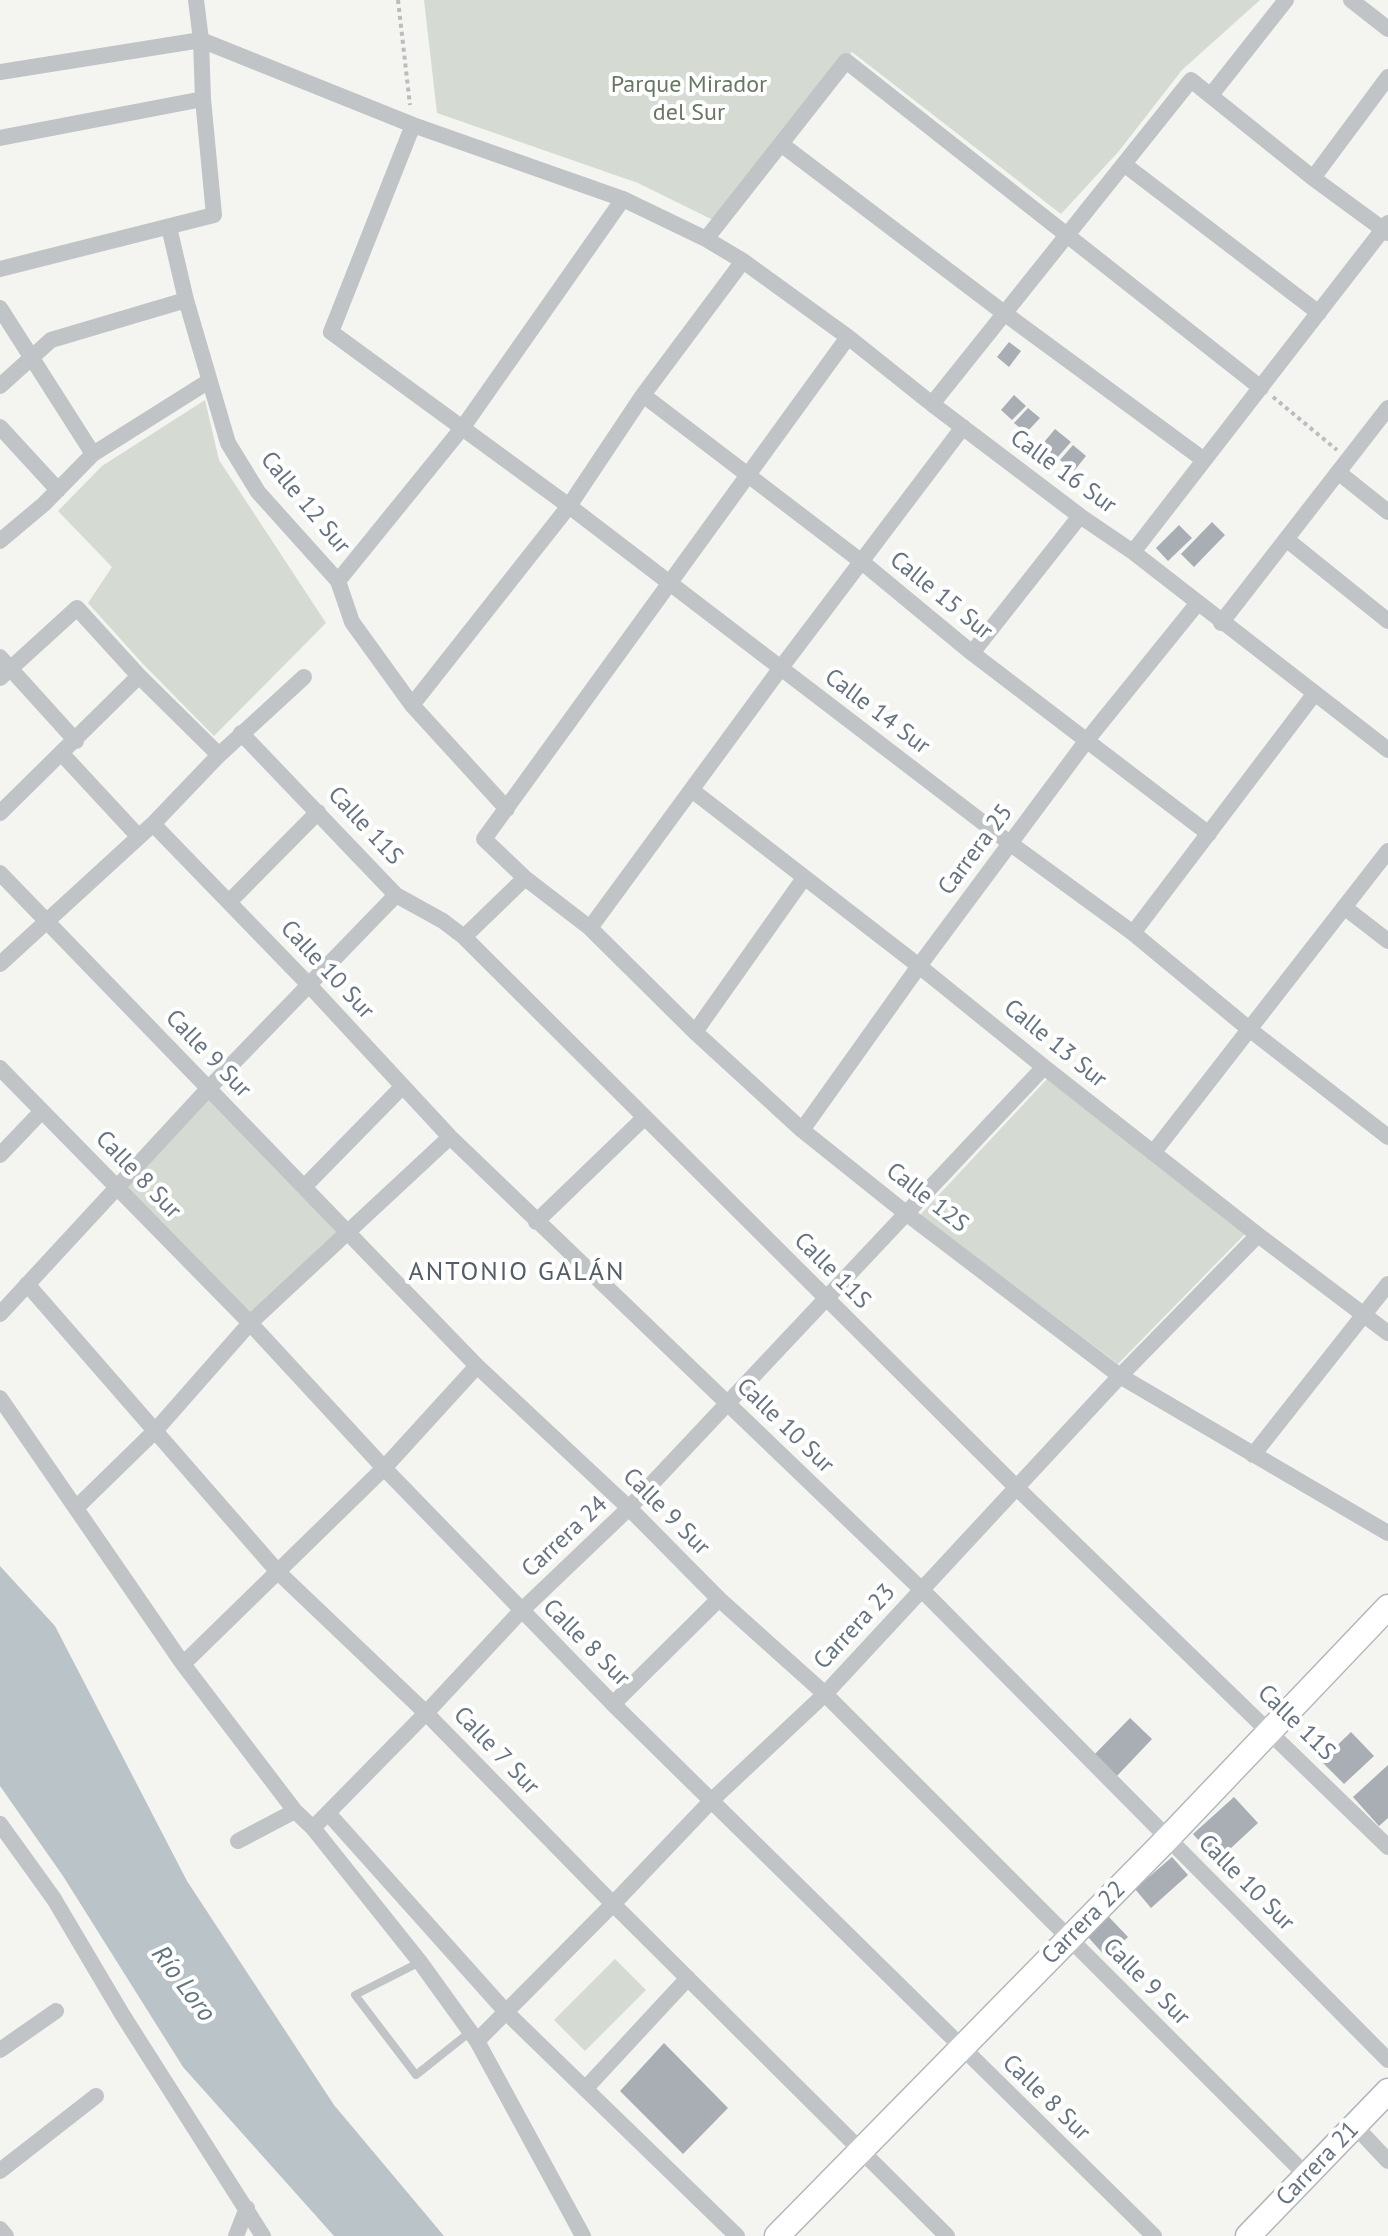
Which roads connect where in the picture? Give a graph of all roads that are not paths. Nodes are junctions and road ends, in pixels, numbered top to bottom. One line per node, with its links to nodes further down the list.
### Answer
1 (196, 0): 5 (street)
2 (1286, 0): 8 (street)
3 (1351, 0): 4 (street)
4 (1388, 29)
5 (201, 40): 6 (street); 9 (street); 10 (street, Calle 16 Sur)
6 (0, 72)
7 (1388, 77): 14 (street)
8 (1211, 95): 13 (street); 14 (street)
9 (203, 99): 11 (street); 16 (street)
10 (413, 125): 15 (street, Calle 16 Sur); 35 (street, Calle 14 Sur)
11 (0, 138)
12 (781, 144): 18 (street); 19 (street); 24 (street)
13 (1125, 165): 18 (street); 25 (street)
14 (1313, 178): 17 (street)
15 (623, 199): 19 (street, Calle 16 Sur); 35 (street)
16 (169, 227): 21 (street); 22 (street, Calle 12 Sur)
17 (1386, 229): 25 (street)
18 (1067, 237): 24 (street); 30 (street)
19 (706, 239): 20 (street, Calle 16 Sur)
20 (743, 261): 26 (street, Calle 16 Sur); 31 (street)
21 (0, 269)
22 (186, 300): 27 (street); 28 (street, Calle 12 Sur)
23 (0, 308): 27 (street)
24 (1004, 313): 32 (street); 38 (street)
25 (1319, 313): 30 (street)
26 (848, 337): 32 (street, Calle 16 Sur); 40 (street)
27 (31, 357): 29 (street); 37 (street)
28 (209, 381): 37 (street); 49 (street, Calle 12 Sur)
29 (0, 386)
30 (1261, 388): 38 (street)
31 (643, 395): 40 (street, Calle 15 Sur); 42 (street)
32 (932, 404): 36 (street, Calle 16 Sur)
33 (1388, 408): 39 (street)
34 (0, 427): 41 (street)
35 (463, 427): 42 (street, Calle 14 Sur); 49 (street)
36 (963, 427): 44 (street, Calle 16 Sur); 48 (street)
37 (93, 454): 41 (street)
38 (1204, 460): 47 (street)
39 (1343, 466): 43 (street); 45 (street)
40 (750, 475): 48 (street, Calle 15 Sur); 50 (street)
41 (58, 490): 46 (street)
42 (569, 506): 50 (street, Calle 14 Sur); 60 (street)
43 (1388, 512)
44 (1080, 516): 47 (street, Calle 16 Sur); 54 (street)
45 (1286, 539): 52 (street); 53 (street)
46 (0, 541)
47 (1133, 552): 51 (street, Calle 16 Sur)
48 (862, 562): 54 (street, Calle 15 Sur); 56 (street)
49 (338, 581): 60 (street, Calle 12 Sur)
50 (669, 585): 56 (street, Calle 14 Sur); 68 (street)
51 (1197, 604): 53 (street, Calle 16 Sur); 62 (street, Carrera 25)
52 (1388, 621)
53 (1221, 623): 59 (street, Calle 16 Sur)
54 (972, 653): 62 (street, Calle 15 Sur)
55 (3, 668): 57 (street); 63 (street)
56 (780, 669): 67 (street); 74 (street, Calle 14 Sur)
57 (139, 676): 63 (street); 66 (street)
58 (304, 677): 61 (street)
59 (1315, 693): 64 (street, Calle 16 Sur); 72 (street)
60 (412, 705): 68 (street, Calle 12 Sur)
61 (241, 733): 66 (street); 69 (street, Calle 11S)
62 (1087, 740): 72 (street, Calle 15 Sur); 74 (street, Carrera 25)
63 (76, 741): 65 (street)
64 (1388, 750)
65 (62, 754): 70 (street); 73 (street)
66 (219, 755): 71 (street)
67 (693, 791): 78 (street, Calle 13 Sur); 83 (street)
68 (507, 809): 77 (street, Calle 12S)
69 (318, 812): 79 (street, Calle 11S); 80 (street)
70 (0, 813)
71 (153, 824): 73 (street); 80 (street, Calle 10 Sur)
72 (1209, 834): 84 (street)
73 (139, 837): 82 (street)
74 (1011, 844): 84 (street, Calle 14 Sur); 88 (street, Carrera 25)
75 (1388, 851): 81 (street)
76 (0, 873): 82 (street, Calle 9 Sur)
77 (525, 878): 83 (street, Calle 12S); 85 (street)
78 (804, 878): 88 (street, Calle 13 Sur); 91 (street)
79 (396, 895): 85 (street, Calle 11S); 89 (street)
80 (229, 902): 89 (street, Calle 10 Sur)
81 (1344, 907): 86 (street); 90 (street)
82 (47, 921): 87 (street); 95 (street, Calle 9 Sur)
83 (590, 928): 91 (street, Calle 12S)
84 (1133, 933): 90 (street, Calle 14 Sur)
85 (464, 937): 97 (street, Calle 11S)
86 (1388, 941)
87 (0, 964)
88 (919, 966): 92 (street, Calle 13 Sur); 98 (street, Carrera 25)
89 (310, 986): 94 (street, Calle 10 Sur); 95 (street)
90 (1249, 1029): 100 (street, Calle 14 Sur); 101 (street)
91 (695, 1032): 98 (street, Calle 12S)
92 (1044, 1067): 101 (street, Calle 13 Sur); 105 (street, Carrera 24)
93 (0, 1068): 96 (street, Calle 8 Sur)
94 (402, 1087): 99 (street, Calle 10 Sur); 103 (street)
95 (208, 1089): 103 (street, Calle 9 Sur); 104 (street)
96 (42, 1111): 102 (street); 104 (street, Calle 8 Sur)
97 (645, 1117): 106 (street); 111 (street, Calle 11S)
98 (802, 1130): 105 (street, Calle 12S)
99 (450, 1137): 106 (street, Calle 10 Sur); 107 (street)
100 (1388, 1137)
101 (1153, 1153): 108 (street, Calle 13 Sur)
102 (0, 1155)
103 (304, 1187): 107 (street, Calle 9 Sur)
104 (118, 1188): 109 (street); 114 (street, Calle 8 Sur)
105 (907, 1214): 111 (street, Carrera 24); 117 (street, Calle 12S)
106 (536, 1222): 119 (street, Calle 10 Sur)
107 (348, 1232): 114 (street); 116 (street, Calle 9 Sur)
108 (1258, 1235): 113 (street, Calle 13 Sur); 117 (street, Carrera 23)
109 (27, 1284): 112 (street); 120 (street, Calle 7 Sur)
110 (1388, 1284): 113 (street)
111 (827, 1299): 119 (street, Carrera 24); 123 (street, Calle 11S)
112 (0, 1314)
113 (1364, 1315): 115 (street, Calle 13 Sur); 121 (street)
114 (250, 1323): 120 (street); 122 (street, Calle 8 Sur)
115 (1388, 1333)
116 (477, 1366): 122 (street); 125 (street, Calle 9 Sur)
117 (1120, 1376): 121 (street, Calle 12S); 123 (street, Carrera 23)
118 (0, 1398): 124 (street)
119 (727, 1404): 125 (street, Carrera 24); 128 (street, Calle 10 Sur)
120 (155, 1431): 124 (street); 127 (street, Calle 7 Sur)
121 (1253, 1455): 126 (street, Calle 12S)
122 (384, 1468): 127 (street); 131 (street, Calle 8 Sur)
123 (1017, 1488): 128 (street, Carrera 23); 136 (street, Calle 11S)
124 (76, 1508): 132 (street)
125 (629, 1508): 129 (street, Calle 9 Sur); 131 (street, Carrera 24)
126 (1388, 1533)
127 (278, 1572): 132 (street); 135 (street, Calle 7 Sur)
128 (922, 1590): 133 (street, Carrera 23); 142 (street, Calle 10 Sur)
129 (719, 1599): 133 (street, Calle 9 Sur); 134 (street)
130 (1388, 1607): 136 (street, Carrera 22)
131 (521, 1611): 134 (street, Calle 8 Sur); 135 (street, Carrera 24)
132 (183, 1664): 138 (street)
133 (825, 1694): 137 (street, Carrera 23); 146 (street, Calle 9 Sur)
134 (613, 1704): 137 (street, Calle 8 Sur)
135 (426, 1713): 139 (street, Carrera 24); 145 (street, Calle 7 Sur)
136 (1269, 1730): 142 (street, Carrera 22); 144 (street, Calle 11S)
137 (712, 1800): 145 (street, Carrera 23); 152 (street, Calle 8 Sur)
138 (295, 1811): 141 (street); 143 (street)
139 (328, 1813): 141 (street, Carrera 24); 150 (street)
140 (0, 1824): 163 (street)
141 (313, 1828): 147 (street)
142 (1168, 1838): 146 (street, Carrera 22); 154 (street, Calle 10 Sur)
143 (238, 1841)
144 (1388, 1847)
145 (613, 1904): 148 (street, Calle 7 Sur); 150 (street, Carrera 23)
146 (1069, 1939): 152 (street, Carrera 22); 162 (street, Calle 9 Sur)
147 (420, 1962): 151 (street); 151 (lane)
148 (688, 1978): 155 (street); 159 (street, Calle 7 Sur)
149 (56, 2011): 153 (street)
150 (507, 2013): 151 (street, Carrera 23); 155 (street)
151 (474, 2036): 168 (street)
152 (960, 2048): 159 (street, Carrera 22); 172 (street, Calle 8 Sur)
153 (0, 2050)
154 (1388, 2060)
155 (585, 2089): 169 (street)
156 (1388, 2091): 158 (street, Carrera 21)
157 (96, 2096): 161 (street)
158 (1355, 2126): 160 (street); 162 (street, Carrera 21)
159 (861, 2151): 170 (street, Carrera 22); 171 (street, Calle 7 Sur)
160 (1388, 2161)
161 (0, 2171)
162 (1307, 2176): 173 (street, Carrera 21)
163 (247, 2208): 166 (street); 167 (street)
164 (0, 2229): 165 (street)
165 (6, 2236)
166 (236, 2236)
167 (263, 2236)
168 (583, 2236)
169 (737, 2236)
170 (777, 2236)
171 (947, 2236)
172 (1154, 2236)
173 (1248, 2236)

